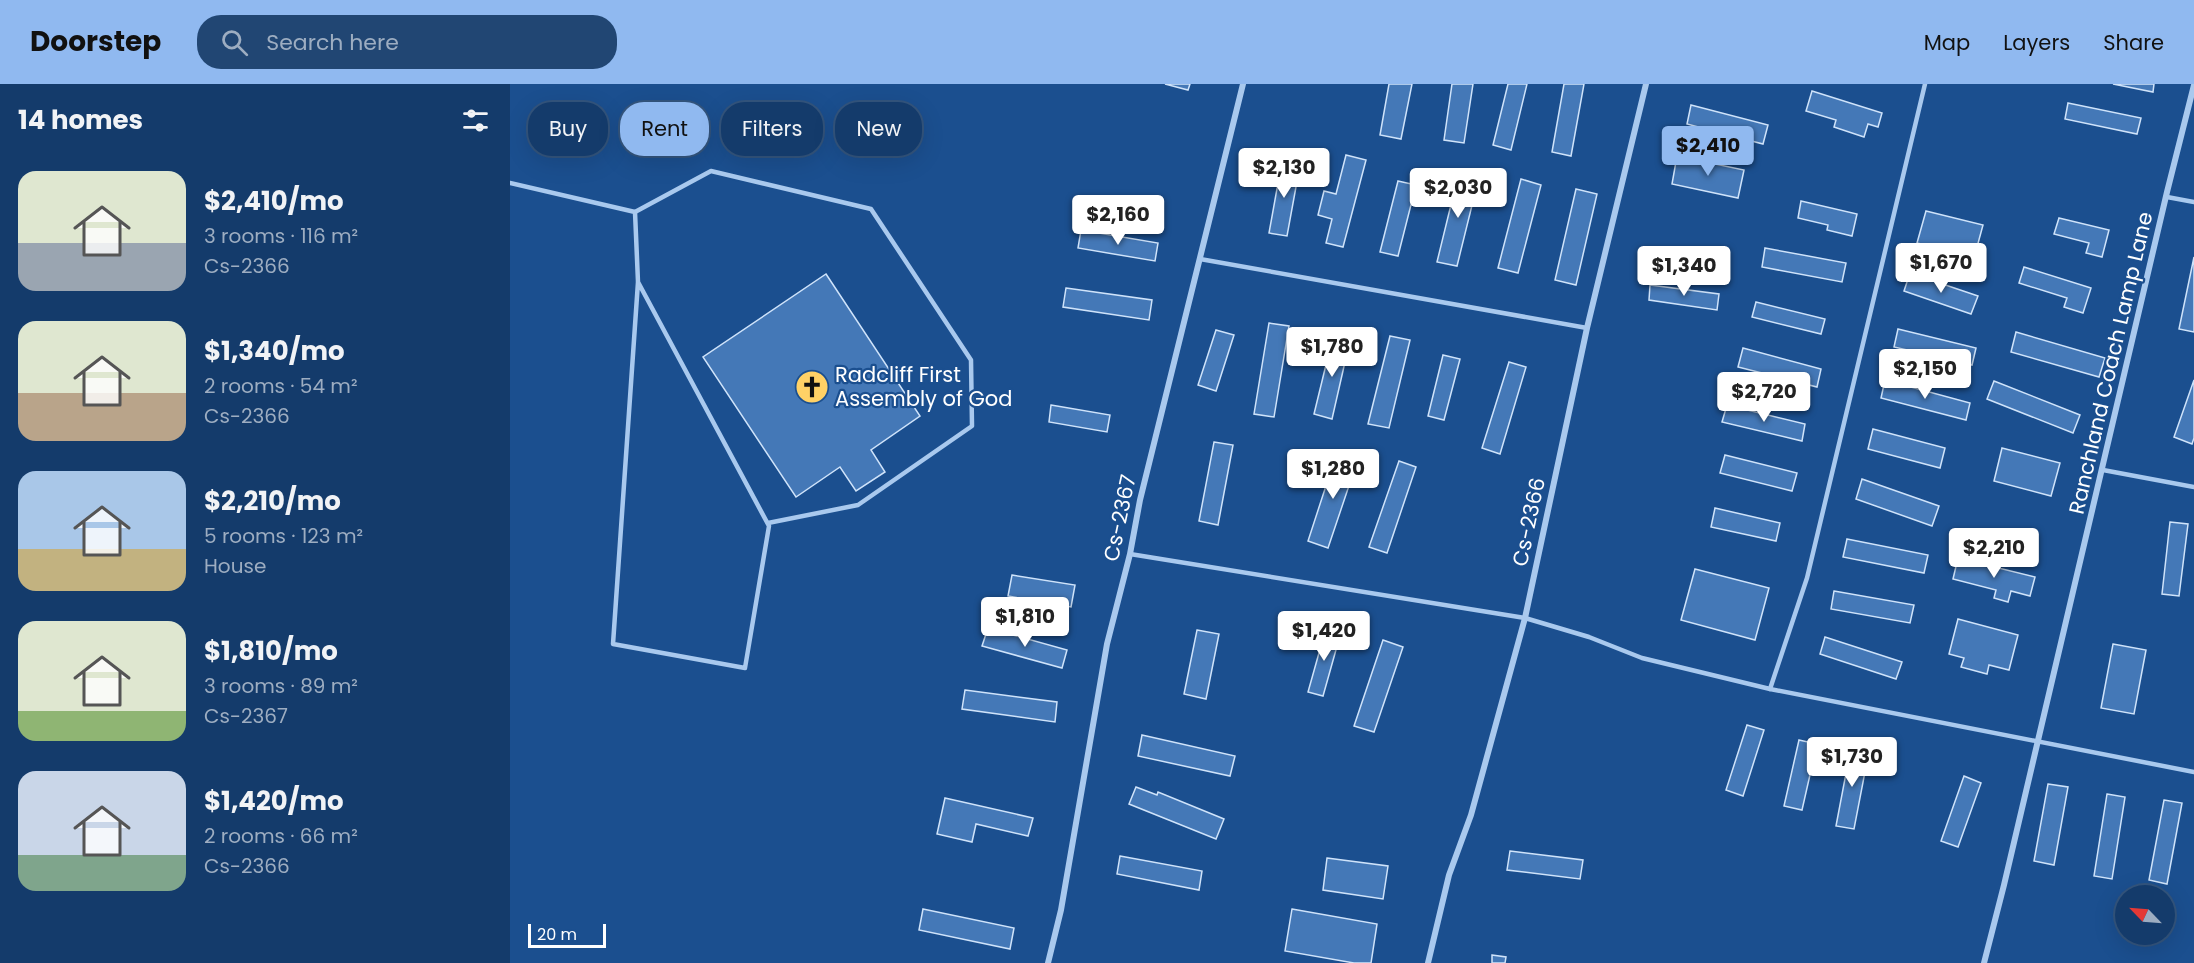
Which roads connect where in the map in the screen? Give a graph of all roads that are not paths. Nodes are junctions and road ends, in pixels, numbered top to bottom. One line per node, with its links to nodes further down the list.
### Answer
1 (1243, 84): 9 (street, Cs-2367)
2 (1646, 84): 11 (street, Cs-2366)
3 (1925, 84): 17 (lane)
4 (2194, 86): 6 (street, Ranchland Coach Lamp Lane)
5 (510, 183): 8 (lane)
6 (2167, 197): 7 (lane); 12 (street, Ranchland Coach Lamp Lane)
7 (2194, 202)
8 (634, 212): 10 (lane); 14 (lane)
9 (1200, 259): 11 (lane); 15 (street, Cs-2367)
10 (638, 282): 14 (lane); 14 (lane)
11 (1587, 328): 16 (street, Cs-2366)
12 (2103, 470): 13 (lane); 18 (street, Ranchland Coach Lamp Lane)
13 (2194, 487)
14 (768, 523)
15 (1130, 554): 16 (lane); 20 (street, Cs-2367)
16 (1526, 618): 17 (lane); 21 (street, Cs-2366)
17 (1770, 689): 18 (lane)
18 (2037, 742): 19 (lane); 22 (street, Ranchland Coach Lamp Lane)
19 (2194, 772)
20 (1048, 963)
21 (1428, 963)
22 (1984, 963)

